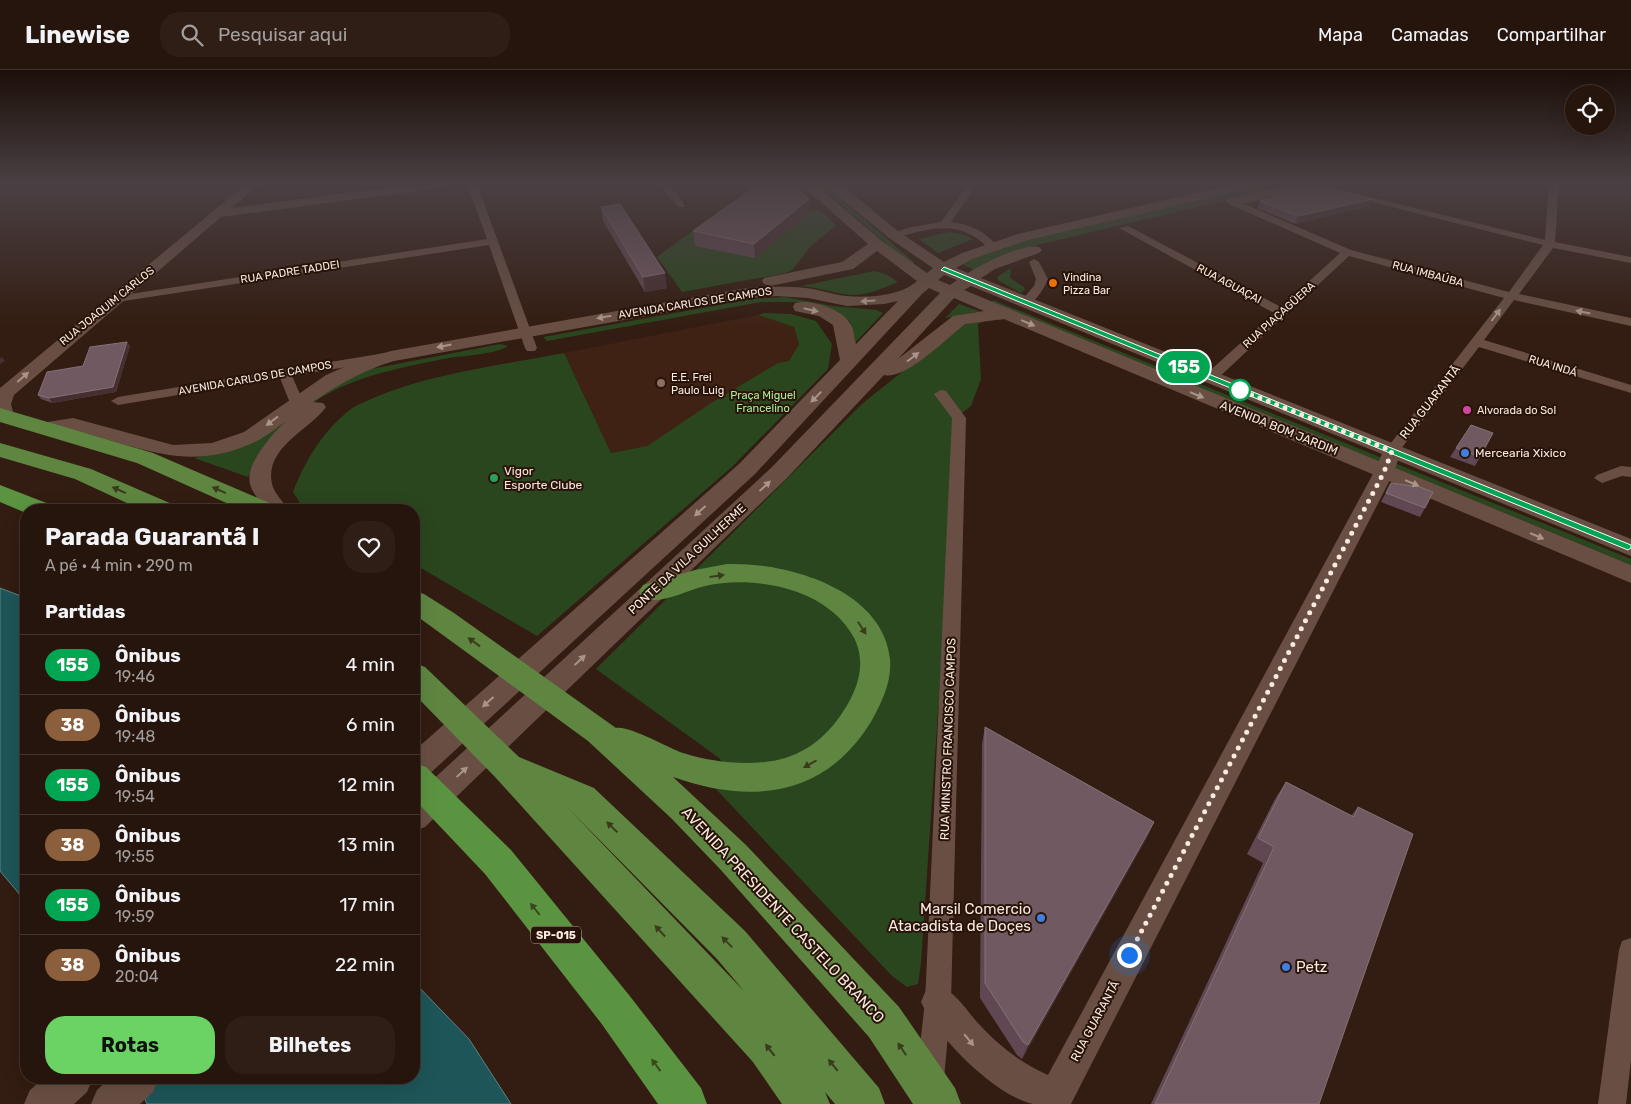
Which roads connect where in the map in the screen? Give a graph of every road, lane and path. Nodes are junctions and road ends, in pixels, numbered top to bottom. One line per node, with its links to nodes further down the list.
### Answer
1 (196, 232): 26 (street, RUA JOAQUIM CARLOS)
2 (490, 232): 14 (street)
3 (863, 232): 15 (main road, AVENIDA BOM JARDIM)
4 (891, 232): 13 (main road, AVENIDA BOM JARDIM)
5 (907, 232): 13 (street)
6 (977, 232): 17 (street)
7 (1043, 232): 17 (main road, AVENIDA CARLOS DE CAMPOS)
8 (1108, 232): 22 (main road)
9 (1132, 232): 29 (street, RUA AGUAÇAI)
10 (1302, 232): 18 (street, RUA IMBAÚBA)
11 (1501, 232): 16 (street)
12 (1551, 232): 16 (street)
13 (894, 235): 21 (main road, AVENIDA BOM JARDIM)
14 (493, 241): 26 (street, RUA PADRE TADDEI); 32 (street)
15 (876, 244): 23 (main road, AVENIDA BOM JARDIM); 27 (main road)
16 (1550, 244): 19 (street); 25 (street, RUA GUARANTÃ)
17 (992, 246): 21 (main road, AVENIDA CARLOS DE CAMPOS)
18 (1347, 252): 25 (street, RUA IMBAÚBA); 29 (street, RUA PIAÇAGÜERA)
19 (1631, 260)
20 (1034, 262): 28 (street)
21 (944, 269): 22 (main road, AVENIDA BOM JARDIM); 23 (main road, AVENIDA CARLOS DE CAMPOS)
22 (967, 280): 24 (main road); 28 (main road, AVENIDA BOM JARDIM)
23 (922, 286): 24 (main road, AVENIDA BOM JARDIM); 27 (main road, AVENIDA CARLOS DE CAMPOS, one-way to 27); 35 (main road, PONTE DA VILA GUILHERME)
24 (950, 292): 30 (main road, AVENIDA BOM JARDIM); 38 (main road, PONTE DA VILA GUILHERME)
25 (1511, 296): 31 (street, RUA IMBAÚBA, one-way to 25); 33 (street, RUA GUARANTÃ, one-way to 25)
26 (117, 299): 43 (street, RUA JOAQUIM CARLOS, one-way to 26)
27 (697, 301): 32 (main road, AVENIDA CARLOS DE CAMPOS, one-way to 32)
28 (1025, 302): 37 (main road, AVENIDA BOM JARDIM)
29 (1282, 312): 37 (street, RUA PIAÇAGÜERA)
30 (1007, 315): 38 (main road, one-way to 30); 46 (main road, AVENIDA BOM JARDIM, one-way to 46)
31 (1631, 322)
32 (528, 340): 34 (main road, AVENIDA CARLOS DE CAMPOS, one-way to 34); 35 (main road, AVENIDA CARLOS DE CAMPOS, one-way to 35); 53 (main road, AVENIDA CARLOS DE CAMPOS)
33 (1476, 342): 39 (street, RUA INDÁ); 46 (street, RUA GUARANTÃ)
34 (391, 356): 36 (street, AVENIDA CARLOS DE CAMPOS); 42 (main road, AVENIDA CARLOS DE CAMPOS)
35 (850, 362): 60 (main road, PONTE DA VILA GUILHERME, one-way to 60)
36 (284, 373): 41 (street, AVENIDA CARLOS DE CAMPOS); 42 (street)
37 (1210, 378): 46 (main road, AVENIDA BOM JARDIM)
38 (870, 379): 56 (main road, PONTE DA VILA GUILHERME, one-way to 38)
39 (1631, 389)
40 (942, 394): 65 (street, RUA MINISTRO FRANCISCO CAMPOS)
41 (118, 401)
42 (297, 403): 44 (main road, AVENIDA CARLOS DE CAMPOS, one-way to 44)
43 (3, 415): 44 (highway)
44 (48, 427): 52 (highway, one-way to 44)
45 (0, 450): 51 (highway, one-way to 45)
46 (1388, 461): 54 (main road, AVENIDA BOM JARDIM); 55 (main road, AVENIDA BOM JARDIM, one-way to 55); 70 (street, RUA GUARANTÃ)
47 (1631, 472): 48 (street)
48 (1602, 478)
49 (0, 493): 50 (highway)
50 (26, 504)
51 (150, 504)
52 (249, 504)
53 (274, 504)
54 (1631, 548)
55 (1631, 575)
56 (653, 592): 59 (highway, one-way to 59); 63 (main road, PONTE DA VILA GUILHERME, one-way to 56)
57 (420, 605): 59 (highway, AVENIDA PRESIDENTE CASTELO BRANCO, one-way to 57)
58 (420, 681): 61 (highway)
59 (599, 732): 69 (highway, AVENIDA PRESIDENTE CASTELO BRANCO, one-way to 59)
60 (420, 764)
61 (507, 767): 74 (highway, one-way to 61); 75 (highway, one-way to 61)
62 (420, 783): 73 (highway, SP-015, one-way to 62)
63 (420, 811)
64 (1631, 950): 66 (street)
65 (938, 1002): 69 (street, RUA MINISTRO FRANCISCO CAMPOS); 70 (street, one-way to 70)
66 (1626, 1042): 76 (street)
67 (66, 1084): 71 (main road)
68 (133, 1084): 72 (main road)
69 (934, 1097)
70 (1054, 1100)
71 (44, 1104)
72 (111, 1104)
73 (685, 1104)
74 (808, 1104)
75 (862, 1104)
76 (1612, 1104)

